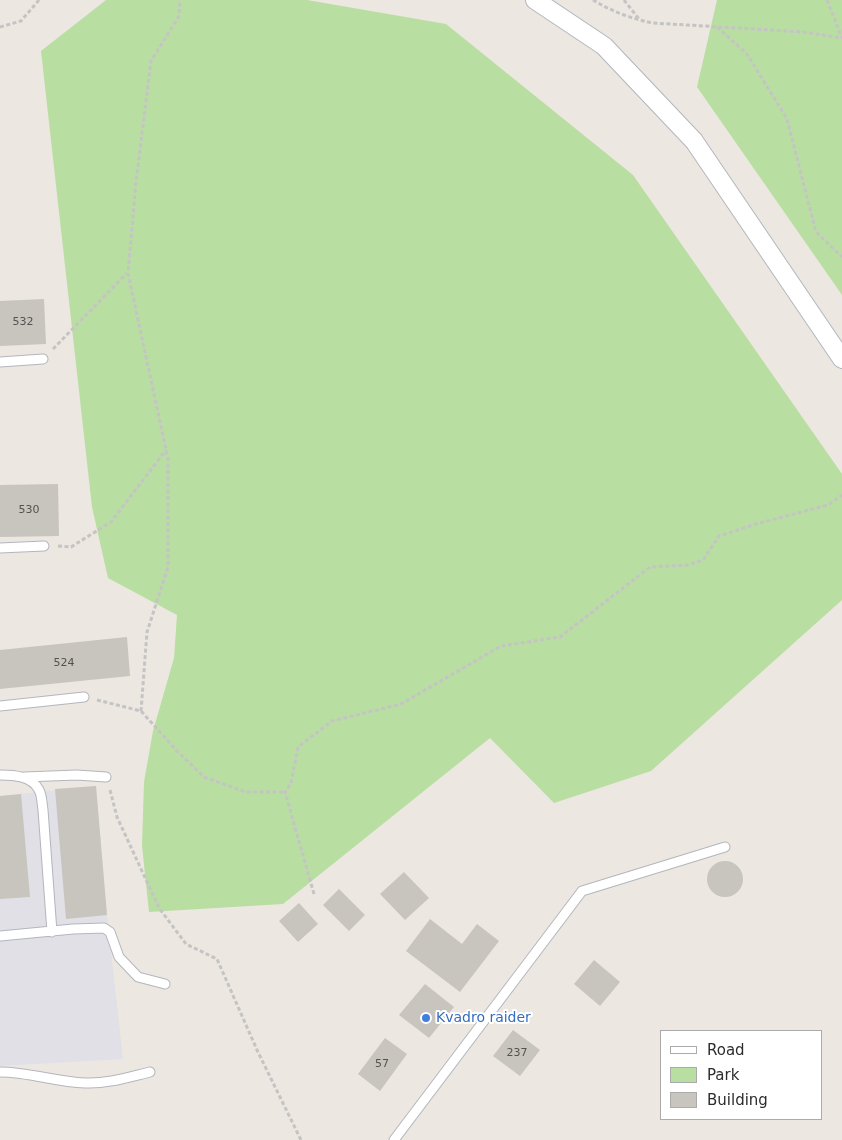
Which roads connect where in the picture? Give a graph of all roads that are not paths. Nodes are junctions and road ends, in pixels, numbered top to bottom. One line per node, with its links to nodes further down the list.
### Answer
1 (535, 0): 3 (street)
2 (43, 359): 4 (lane)
3 (842, 359)
4 (0, 362)
5 (44, 546): 6 (lane)
6 (0, 548)
7 (84, 697): 8 (lane)
8 (0, 706)
9 (0, 775): 10 (lane)
10 (20, 777): 11 (lane); 13 (lane)
11 (106, 777)
12 (725, 847): 18 (lane)
13 (52, 932): 14 (lane); 15 (lane)
14 (0, 936)
15 (165, 984)
16 (0, 1072): 17 (lane)
17 (150, 1072)
18 (394, 1140)

